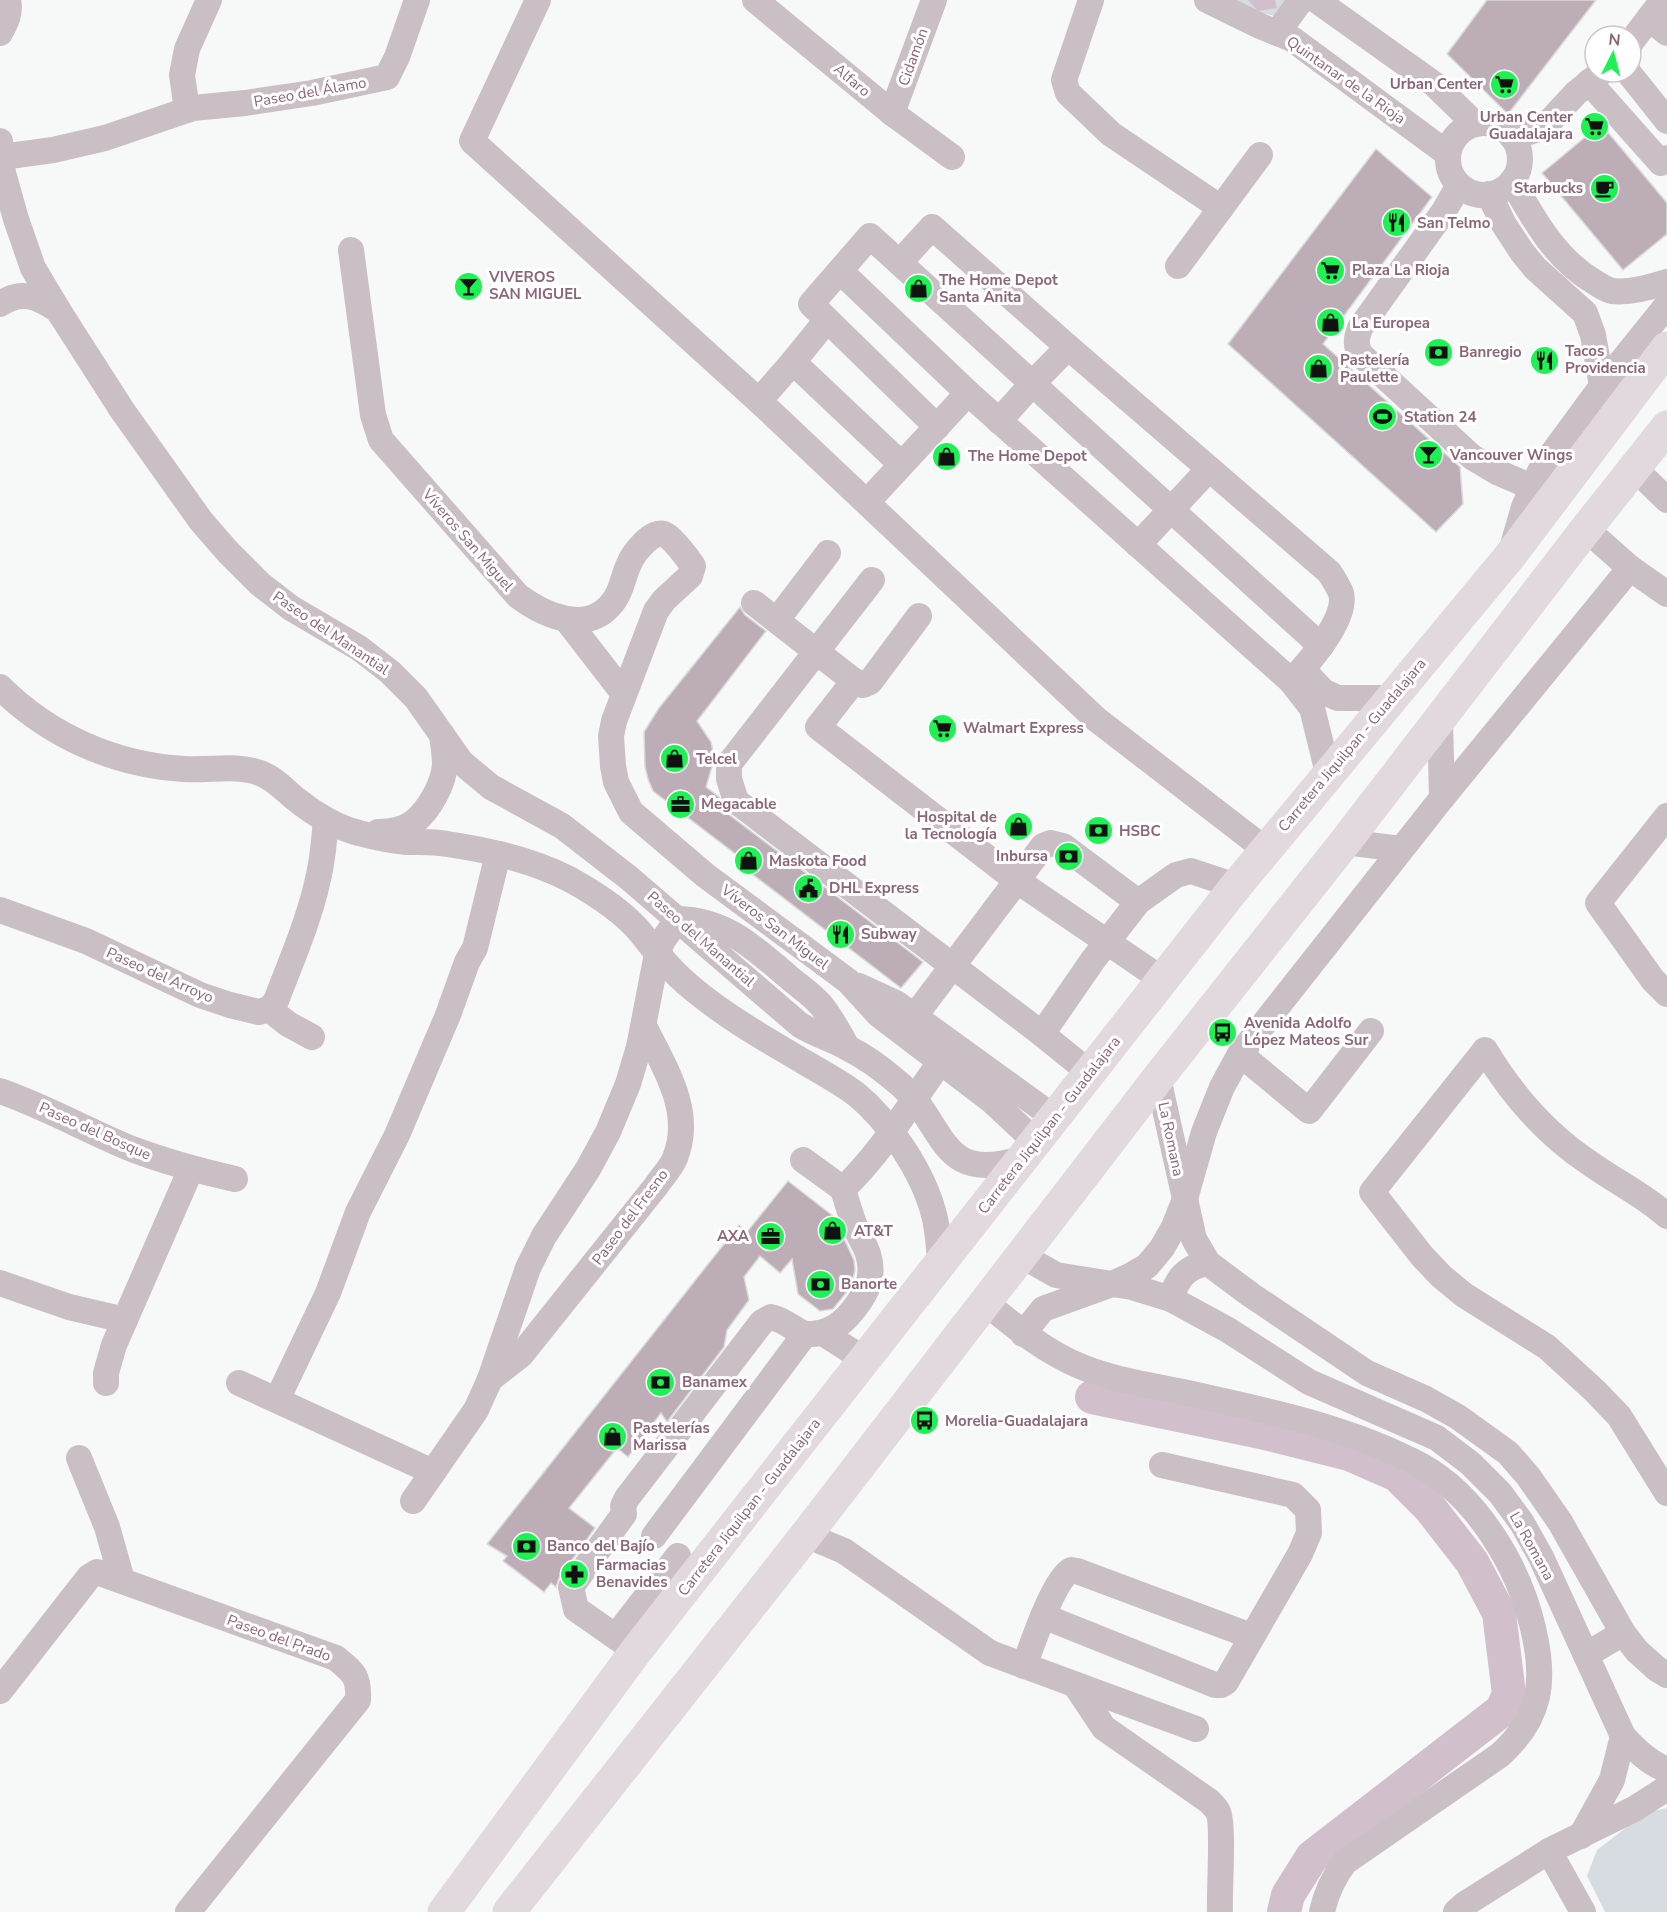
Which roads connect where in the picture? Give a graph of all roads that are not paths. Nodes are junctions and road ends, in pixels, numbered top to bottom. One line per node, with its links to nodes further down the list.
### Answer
1 (8, 0): 13 (street)
2 (209, 0): 18 (street)
3 (417, 0): 18 (street, Paseo del Álamo)
4 (538, 0): 49 (street)
5 (755, 0): 20 (street, Alfaro)
6 (934, 0): 20 (street, Cidamón)
7 (1091, 0): 31 (street)
8 (1207, 0): 14 (street, Quintanar de la Rioja)
9 (1301, 0): 14 (street)
10 (1316, 0): 21 (street)
11 (1660, 17): 12 (street)
12 (1643, 32)
13 (0, 33)
14 (1277, 33): 24 (street, Quintanar de la Rioja)
15 (1587, 84): 22 (street)
16 (1591, 84): 27 (street)
17 (1639, 84): 19 (street)
18 (187, 110): 23 (street, Paseo del Álamo)
19 (1663, 110)
20 (892, 113): 26 (street, Alfaro)
21 (1475, 124): 22 (street); 24 (street)
22 (1506, 132): 28 (street)
23 (1, 149): 41 (street, Paseo del Manantial)
24 (1448, 154): 29 (street)
25 (1260, 155): 31 (street)
26 (952, 157)
27 (1667, 158)
28 (1512, 181): 30 (street); 32 (street)
29 (1459, 185): 30 (street); 56 (street)
30 (1489, 194): 34 (street)
31 (1221, 208): 36 (street)
32 (1545, 236): 34 (street); 38 (street)
33 (351, 250): 68 (street, Víveros San Miguel)
34 (1522, 252): 47 (street)
35 (900, 262): 37 (street); 43 (street); 46 (street)
36 (1178, 266)
37 (840, 271): 42 (street); 48 (street)
38 (1667, 282)
39 (0, 304): 41 (street)
40 (1667, 305): 47 (street)
41 (58, 310): 78 (street, Paseo del Manantial)
42 (826, 320): 45 (street); 51 (street)
43 (1068, 347): 46 (street); 55 (street)
44 (1667, 348): 56 (highway, Carretera Jiquilpan - Guadalajara)
45 (793, 362): 49 (street); 53 (street)
46 (1032, 383): 50 (street); 59 (street)
47 (1602, 386): 56 (street)
48 (968, 393): 50 (street); 51 (street)
49 (759, 401): 58 (street)
50 (999, 422): 61 (street)
51 (937, 427): 53 (street)
52 (1667, 427): 54 (highway)
53 (901, 464): 58 (street)
54 (1634, 468): 57 (street); 60 (highway)
55 (1209, 469): 59 (street); 70 (street)
56 (1543, 492): 76 (highway, Carretera Jiquilpan - Guadalajara)
57 (1667, 500)
58 (867, 502): 86 (street)
59 (1172, 511): 61 (street); 70 (street)
60 (1586, 529): 63 (street); 77 (highway)
61 (1138, 545): 72 (street)
62 (828, 553): 69 (street)
63 (1630, 568): 65 (street); 80 (street)
64 (872, 580): 71 (street)
65 (1667, 594)
66 (753, 603): 69 (street)
67 (919, 616): 73 (street)
68 (566, 619): 75 (street); 75 (street, Víveros San Miguel)
69 (777, 620): 71 (street)
70 (1321, 646): 72 (street)
71 (816, 651): 73 (street); 95 (street)
72 (1297, 675): 76 (street); 79 (street)
73 (854, 681): 88 (street)
74 (0, 688): 82 (street)
75 (624, 694): 96 (street, Víveros San Miguel)
76 (1391, 698): 79 (highway, Carretera Jiquilpan - Guadalajara)
77 (1440, 720): 80 (street); 84 (highway)
78 (442, 734): 83 (street); 92 (street, Paseo del Manantial)
79 (1328, 773): 86 (highway, Carretera Jiquilpan - Guadalajara)
80 (1442, 798): 85 (street)
81 (1667, 816): 98 (street)
82 (326, 820): 83 (street); 99 (street)
83 (357, 832): 87 (street)
84 (1345, 842): 85 (street); 108 (highway)
85 (1401, 849): 106 (street)
86 (1266, 850): 89 (highway, Carretera Jiquilpan - Guadalajara)
87 (498, 854): 94 (street); 133 (street)
88 (1016, 880): 90 (street); 93 (street); 95 (street)
89 (1236, 886): 90 (street); 97 (highway, Carretera Jiquilpan - Guadalajara)
90 (1138, 902): 93 (street)
91 (0, 910): 99 (street, Paseo del Arroyo)
92 (678, 919): 94 (street, Paseo del Fresno); 110 (street, Paseo del Manantial)
93 (1103, 946): 97 (street); 103 (street)
94 (657, 954): 101 (street, Paseo del Fresno); 111 (street)
95 (951, 965): 100 (street); 103 (street)
96 (848, 981): 100 (street, Víveros San Miguel); 105 (street, Víveros San Miguel)
97 (1159, 985): 107 (highway, Carretera Jiquilpan - Guadalajara)
98 (1667, 994)
99 (269, 1009): 104 (street)
100 (914, 1017): 105 (street, Víveros San Miguel)
101 (644, 1026): 130 (street, Paseo del Fresno); 130 (street, Paseo del Fresno)
102 (1371, 1031): 106 (street)
103 (1042, 1034): 107 (street)
104 (312, 1037)
105 (946, 1053): 110 (street); 112 (street, Víveros San Miguel)
106 (1240, 1054): 117 (street)
107 (1090, 1073): 112 (highway, Carretera Jiquilpan - Guadalajara)
108 (1158, 1078): 117 (street, La Romana); 119 (highway)
109 (0, 1091): 114 (street, Paseo del Bosque)
110 (915, 1099): 111 (street); 112 (street, Paseo del Manantial)
111 (892, 1134): 116 (street); 120 (street)
112 (1038, 1139): 120 (highway, Carretera Jiquilpan - Guadalajara)
113 (803, 1160): 116 (street)
114 (191, 1169): 115 (street, Paseo del Bosque); 126 (street)
115 (235, 1179)
116 (843, 1189): 127 (street)
117 (1185, 1199): 121 (street, La Romana); 123 (street)
118 (1667, 1216): 137 (street)
119 (1021, 1255): 123 (street, La Romana); 125 (highway)
120 (940, 1263): 129 (highway, Carretera Jiquilpan - Guadalajara)
121 (1208, 1263): 124 (street); 145 (street, La Romana)
122 (0, 1283): 126 (street)
123 (1112, 1284): 124 (street, La Romana); 128 (street)
124 (1171, 1299): 148 (street, La Romana)
125 (985, 1302): 128 (street); 140 (highway)
126 (125, 1320): 131 (street)
127 (814, 1334): 129 (street); 139 (street); 141 (street)
128 (1023, 1334): 163 (street)
129 (865, 1360): 142 (highway, Carretera Jiquilpan - Guadalajara)
130 (490, 1379): 136 (street, Paseo del Fresno)
131 (106, 1383)
132 (239, 1383): 133 (street)
133 (277, 1400): 136 (street)
134 (79, 1458): 143 (street)
135 (1162, 1465): 146 (street)
136 (433, 1472): 138 (street, Paseo del Fresno)
137 (1667, 1493)
138 (413, 1501)
139 (624, 1514): 141 (street); 147 (street)
140 (806, 1535): 149 (street); 161 (highway)
141 (654, 1536): 142 (street)
142 (689, 1563): 147 (highway, Carretera Jiquilpan - Guadalajara)
143 (122, 1580): 152 (street, Paseo del Prado); 159 (street, Paseo del Prado)
144 (1043, 1616): 146 (street); 146 (street); 149 (street)
145 (1623, 1633): 148 (street); 150 (street, La Romana)
146 (1251, 1636)
147 (626, 1644): 160 (highway, Carretera Jiquilpan - Guadalajara)
148 (1586, 1655): 154 (street, La Romana)
149 (1024, 1666): 151 (street)
150 (1667, 1675)
151 (1076, 1686): 153 (street); 162 (street)
152 (0, 1690)
153 (1196, 1729)
154 (1623, 1736): 155 (street, La Romana); 157 (street)
155 (1667, 1770)
156 (1667, 1788): 157 (street)
157 (1581, 1836): 158 (street)
158 (1549, 1851): 164 (street); 165 (street)
159 (188, 1912)
160 (444, 1912)
161 (509, 1912)
162 (1220, 1912)
163 (1322, 1912)
164 (1456, 1912)
165 (1583, 1912)

